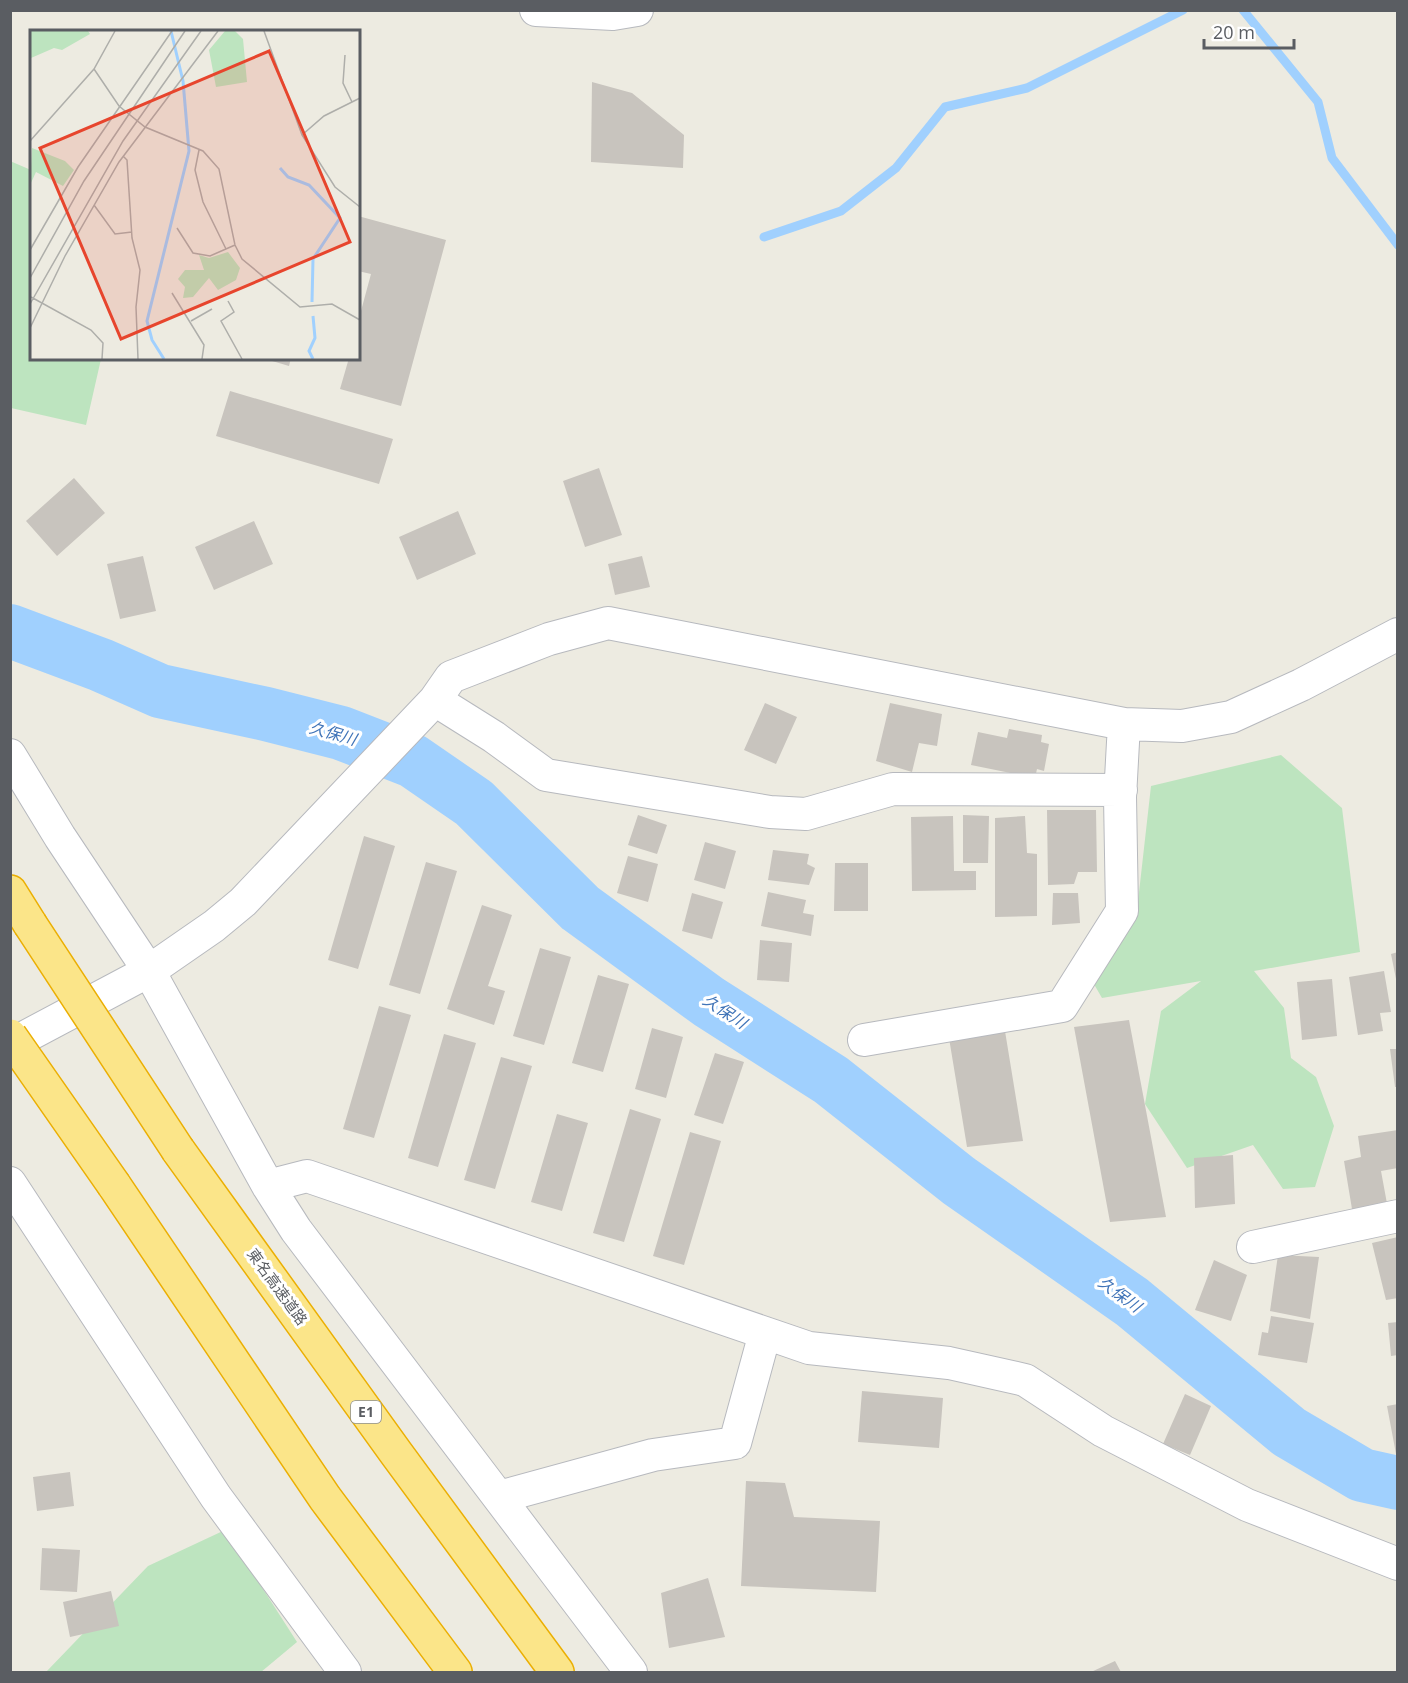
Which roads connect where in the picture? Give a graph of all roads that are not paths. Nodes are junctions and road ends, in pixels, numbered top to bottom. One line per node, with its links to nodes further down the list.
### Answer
1 (536, 10): 2 (street)
2 (621, 12)
3 (1398, 634): 5 (street)
4 (435, 700): 5 (street); 7 (street); 9 (street)
5 (1124, 724): 7 (street)
6 (10, 755): 9 (street)
7 (1120, 790): 11 (street)
8 (10, 892): 22 (highway, 東名高速道路 / E1, bridge)
9 (149, 971): 12 (street); 14 (street)
10 (10, 1036): 21 (highway, bridge)
11 (864, 1040)
12 (10, 1045)
13 (10, 1183): 20 (street)
14 (268, 1186): 17 (street); 18 (street)
15 (1398, 1216): 16 (street)
16 (1253, 1247)
17 (765, 1333): 18 (street); 19 (street)
18 (499, 1497): 23 (street)
19 (1398, 1564)
20 (345, 1672)
21 (455, 1672)
22 (557, 1672)
23 (631, 1672)

